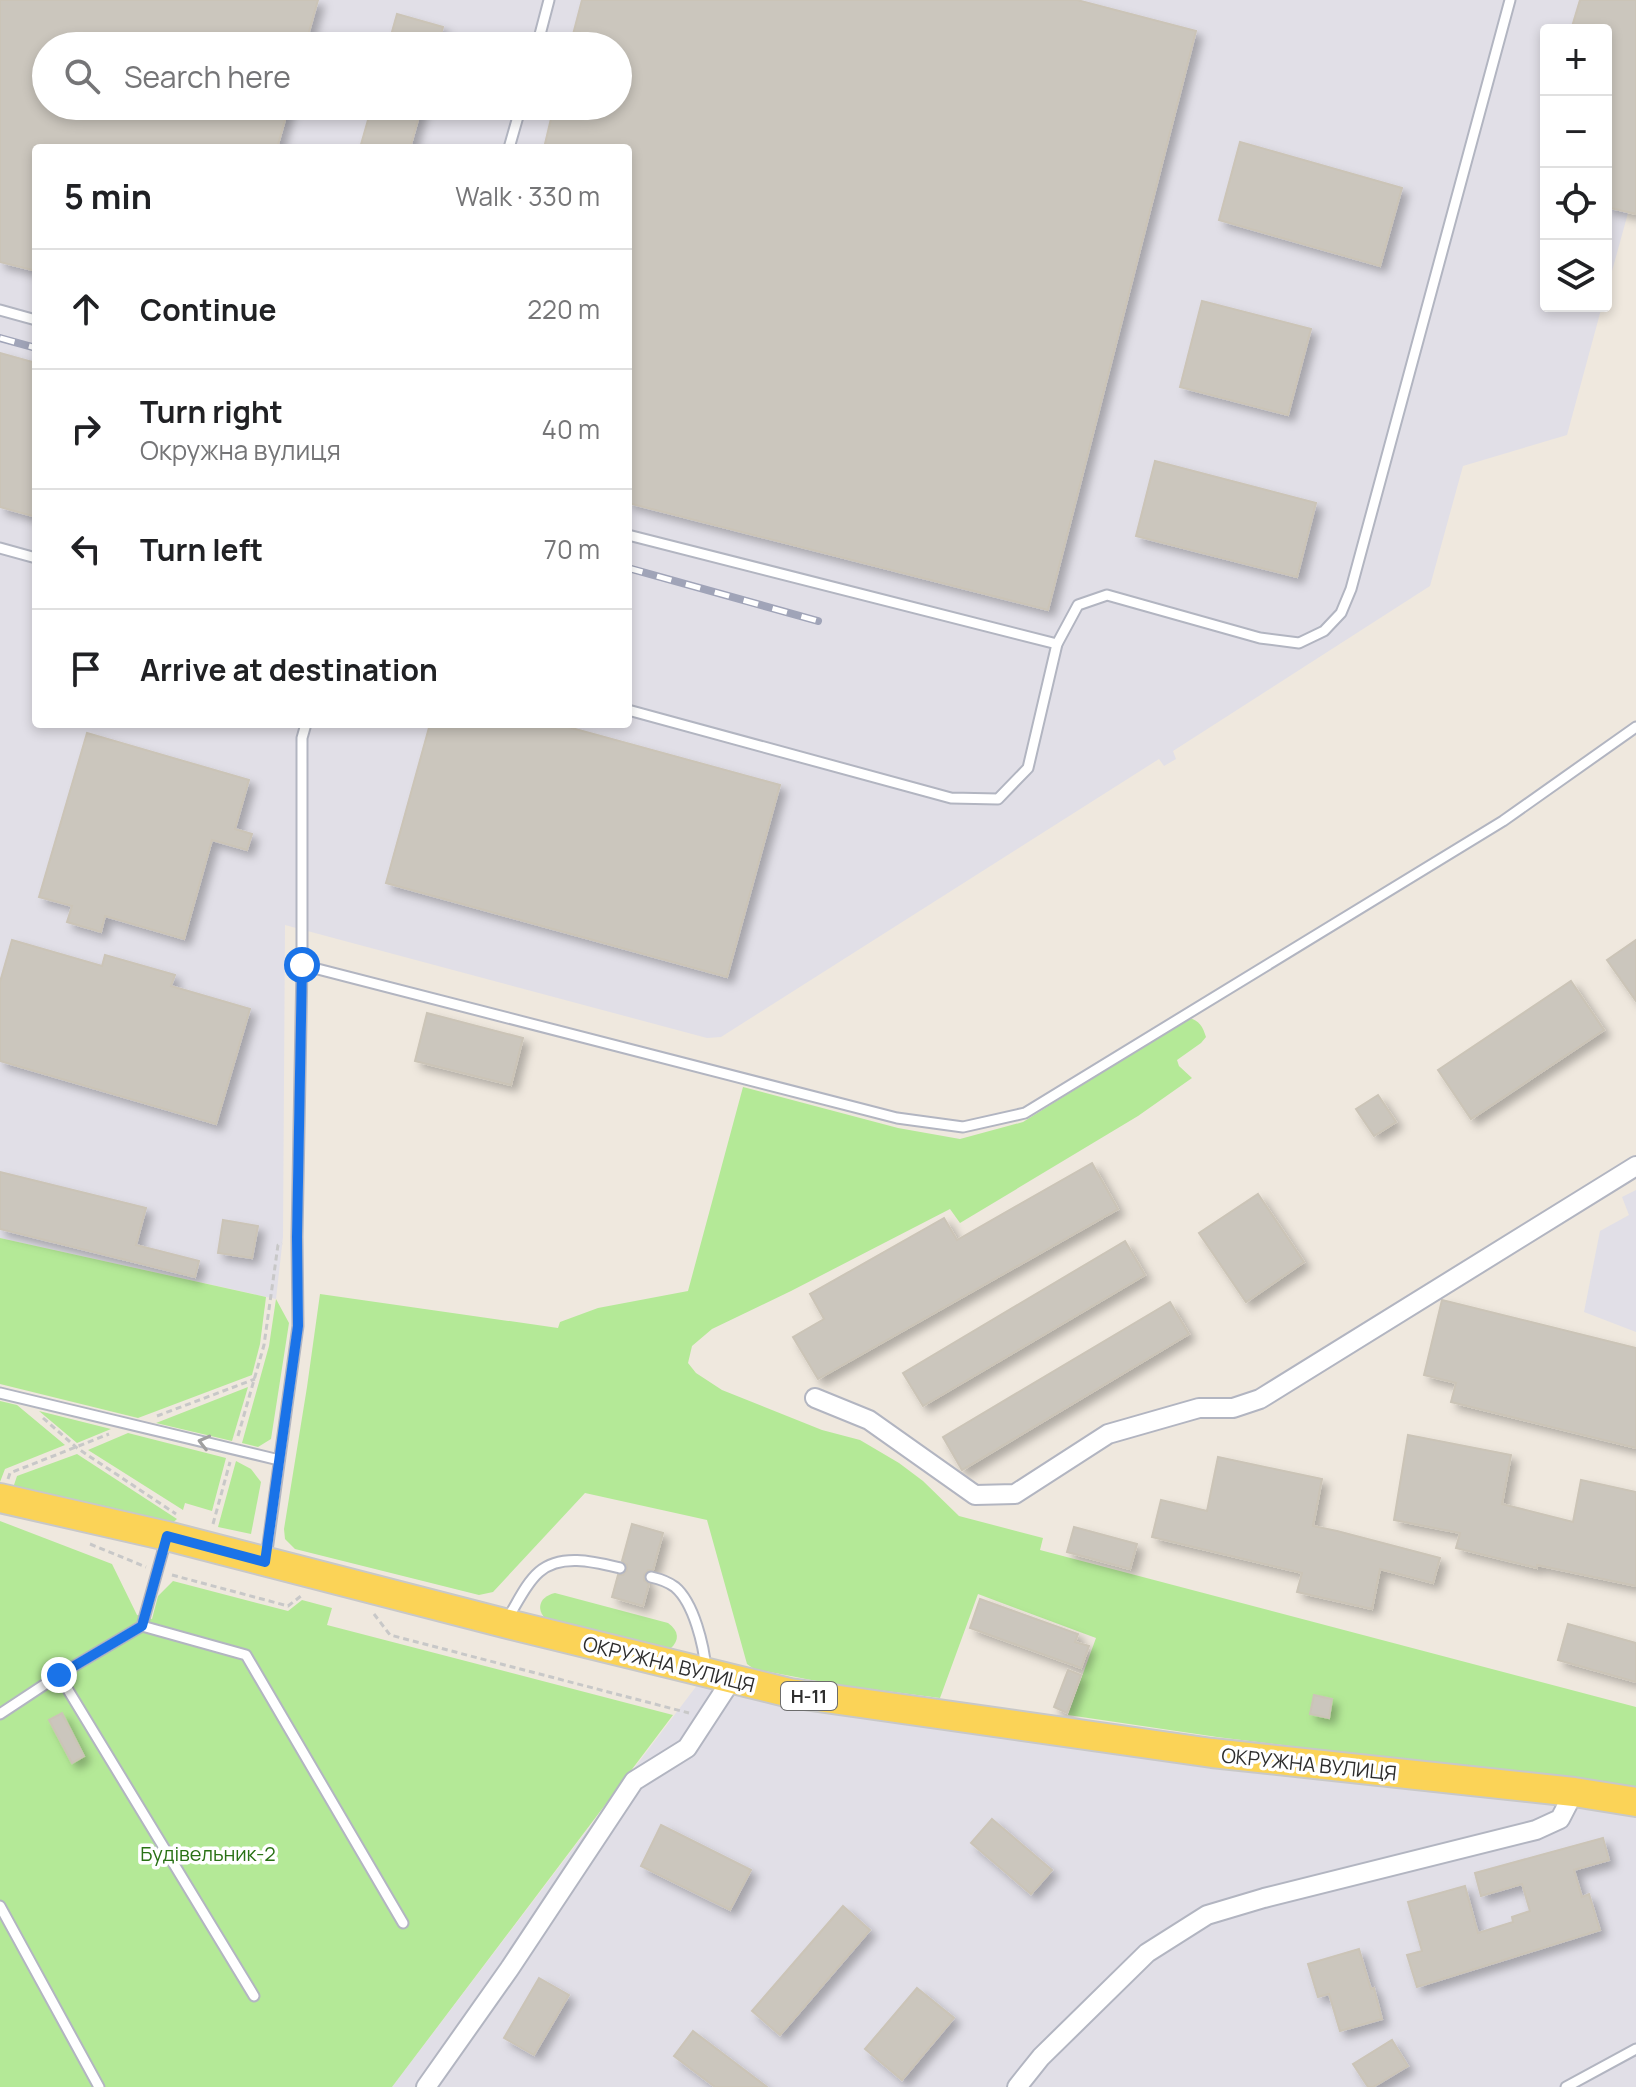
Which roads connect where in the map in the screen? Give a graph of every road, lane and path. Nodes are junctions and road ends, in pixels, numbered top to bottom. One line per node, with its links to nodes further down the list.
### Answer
1 (549, 0): 3 (lane)
2 (1510, 0): 11 (lane)
3 (541, 32)
4 (517, 120): 5 (lane)
5 (510, 144)
6 (0, 310): 7 (lane)
7 (32, 319)
8 (632, 536): 11 (lane)
9 (0, 548): 10 (lane)
10 (32, 557)
11 (1057, 644): 12 (lane)
12 (632, 711)
13 (1636, 727): 15 (lane)
14 (305, 728): 15 (lane)
15 (302, 965): 17 (lane)
16 (1636, 1166): 20 (street)
17 (297, 1237): 21 (path); 22 (lane)
18 (0, 1393): 19 (lane)
19 (20, 1398): 21 (lane, one-way to 19); 25 (path)
20 (815, 1398)
21 (234, 1449): 22 (lane); 24 (path)
22 (279, 1460): 27 (lane)
23 (0, 1498): 25 (main road, ОКРУЖНА ВУЛИЦЯ / Н-11)
24 (204, 1523)
25 (174, 1527): 27 (main road, ОКРУЖНА ВУЛИЦЯ / Н-11); 29 (lane)
26 (84, 1542): 29 (path)
27 (265, 1562): 33 (main road, ОКРУЖНА ВУЛИЦЯ / Н-11)
28 (620, 1568): 33 (lane)
29 (157, 1571): 31 (path); 34 (lane)
30 (651, 1577): 36 (lane)
31 (302, 1595)
32 (362, 1611): 38 (path)
33 (504, 1623): 36 (main road, ОКРУЖНА ВУЛИЦЯ / Н-11)
34 (142, 1626): 35 (lane); 42 (lane)
35 (59, 1675): 37 (lane); 43 (lane)
36 (719, 1676): 38 (street); 39 (main road, ОКРУЖНА ВУЛИЦЯ / Н-11)
37 (0, 1714)
38 (707, 1718): 46 (street)
39 (1574, 1792): 40 (main road, ОКРУЖНА ВУЛИЦЯ / Н-11); 47 (street)
40 (1636, 1802)
41 (0, 1906): 45 (lane)
42 (403, 1923)
43 (254, 1996)
44 (1636, 2049): 48 (lane)
45 (99, 2087)
46 (426, 2087)
47 (1017, 2087)
48 (1566, 2087)

